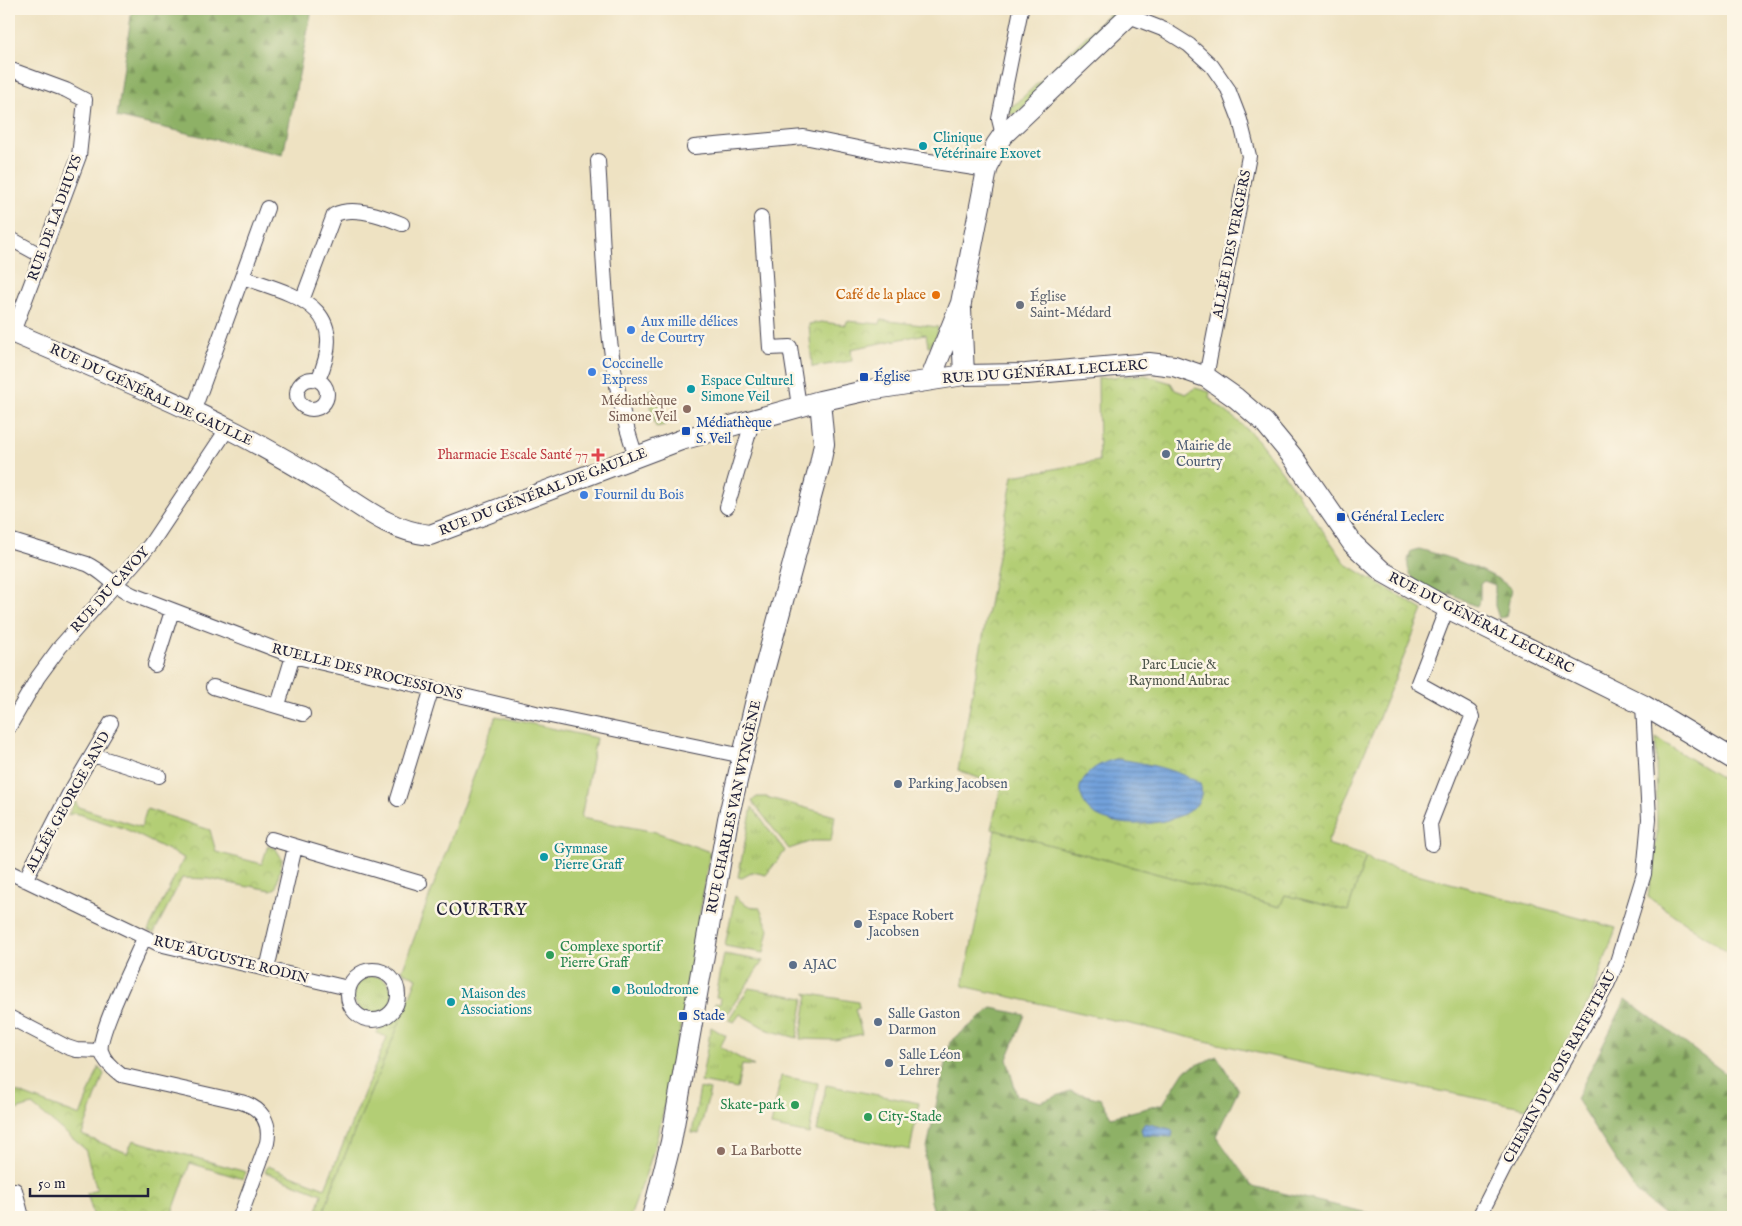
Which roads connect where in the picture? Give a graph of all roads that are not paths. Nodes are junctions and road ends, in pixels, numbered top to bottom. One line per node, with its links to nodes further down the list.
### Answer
1 (1021, 9): 4 (street)
2 (1133, 12): 4 (street); 18 (street, ALLÉE DES VERGERS)
3 (9, 69): 12 (street, RUE DE LA DHUYS)
4 (1003, 135): 7 (street)
5 (694, 147): 7 (street)
6 (598, 161): 26 (street)
7 (988, 170): 15 (street)
8 (267, 208): 13 (street)
9 (761, 218): 22 (street)
10 (402, 224): 14 (street)
11 (9, 238): 12 (street)
12 (42, 256): 16 (street, RUE DE LA DHUYS)
13 (242, 277): 14 (street); 23 (street)
14 (303, 298): 19 (street)
15 (960, 303): 17 (street); 20 (street)
16 (11, 331): 23 (street, RUE DU GÉNÉRAL DE GAULLE)
17 (964, 375): 18 (street, RUE DU GÉNÉRAL LECLERC); 20 (street, RUE DU GÉNÉRAL LECLERC)
18 (1206, 377): 30 (street, RUE DU GÉNÉRAL LECLERC)
19 (318, 380)
20 (930, 380): 21 (street, RUE DU GÉNÉRAL LECLERC)
21 (820, 401): 22 (street, RUE DU GÉNÉRAL DE GAULLE); 42 (street, RUE CHARLES VAN WYNGÈNE)
22 (799, 406): 24 (street, RUE DU GÉNÉRAL DE GAULLE)
23 (193, 412): 25 (street, RUE DU GÉNÉRAL DE GAULLE)
24 (753, 419): 26 (street, RUE DU GÉNÉRAL DE GAULLE); 27 (street)
25 (228, 428): 26 (street, RUE DU GÉNÉRAL DE GAULLE); 29 (street, RUE DU CAVOY)
26 (636, 456)
27 (727, 507)
28 (9, 540): 29 (street, RUELLE DES PROCESSIONS)
29 (114, 585): 31 (street, RUELLE DES PROCESSIONS); 40 (street, RUE DU CAVOY)
30 (1447, 608): 36 (street, RUE DU GÉNÉRAL LECLERC); 47 (street)
31 (172, 611): 32 (street, RUELLE DES PROCESSIONS); 33 (street)
32 (293, 656): 35 (street, RUELLE DES PROCESSIONS); 37 (street)
33 (155, 666)
34 (213, 687): 37 (street)
35 (432, 688): 42 (street, RUELLE DES PROCESSIONS); 45 (street)
36 (1644, 705): 43 (street, RUE DU GÉNÉRAL LECLERC); 61 (street, CHEMIN DU BOIS RAFFETEAU)
37 (278, 706): 38 (street)
38 (303, 714)
39 (111, 723): 41 (street, ALLÉE GEORGE SAND)
40 (9, 727)
41 (93, 755): 44 (street); 50 (street, ALLÉE GEORGE SAND)
42 (743, 756): 60 (street, RUE CHARLES VAN WYNGÈNE)
43 (1733, 759)
44 (159, 776)
45 (398, 799)
46 (271, 839): 48 (street)
47 (1432, 844)
48 (295, 847): 51 (street); 53 (street)
49 (9, 872): 50 (street, RUE AUGUSTE RODIN)
50 (25, 880): 52 (street, RUE AUGUSTE RODIN)
51 (420, 883)
52 (144, 938): 53 (street, RUE AUGUSTE RODIN); 56 (street)
53 (267, 969): 54 (street, RUE AUGUSTE RODIN)
54 (348, 988)
55 (9, 1017): 56 (street)
56 (101, 1050): 59 (street)
57 (15, 1190): 58 (street)
58 (22, 1217)
59 (240, 1217)
60 (652, 1217)
61 (1479, 1217)

